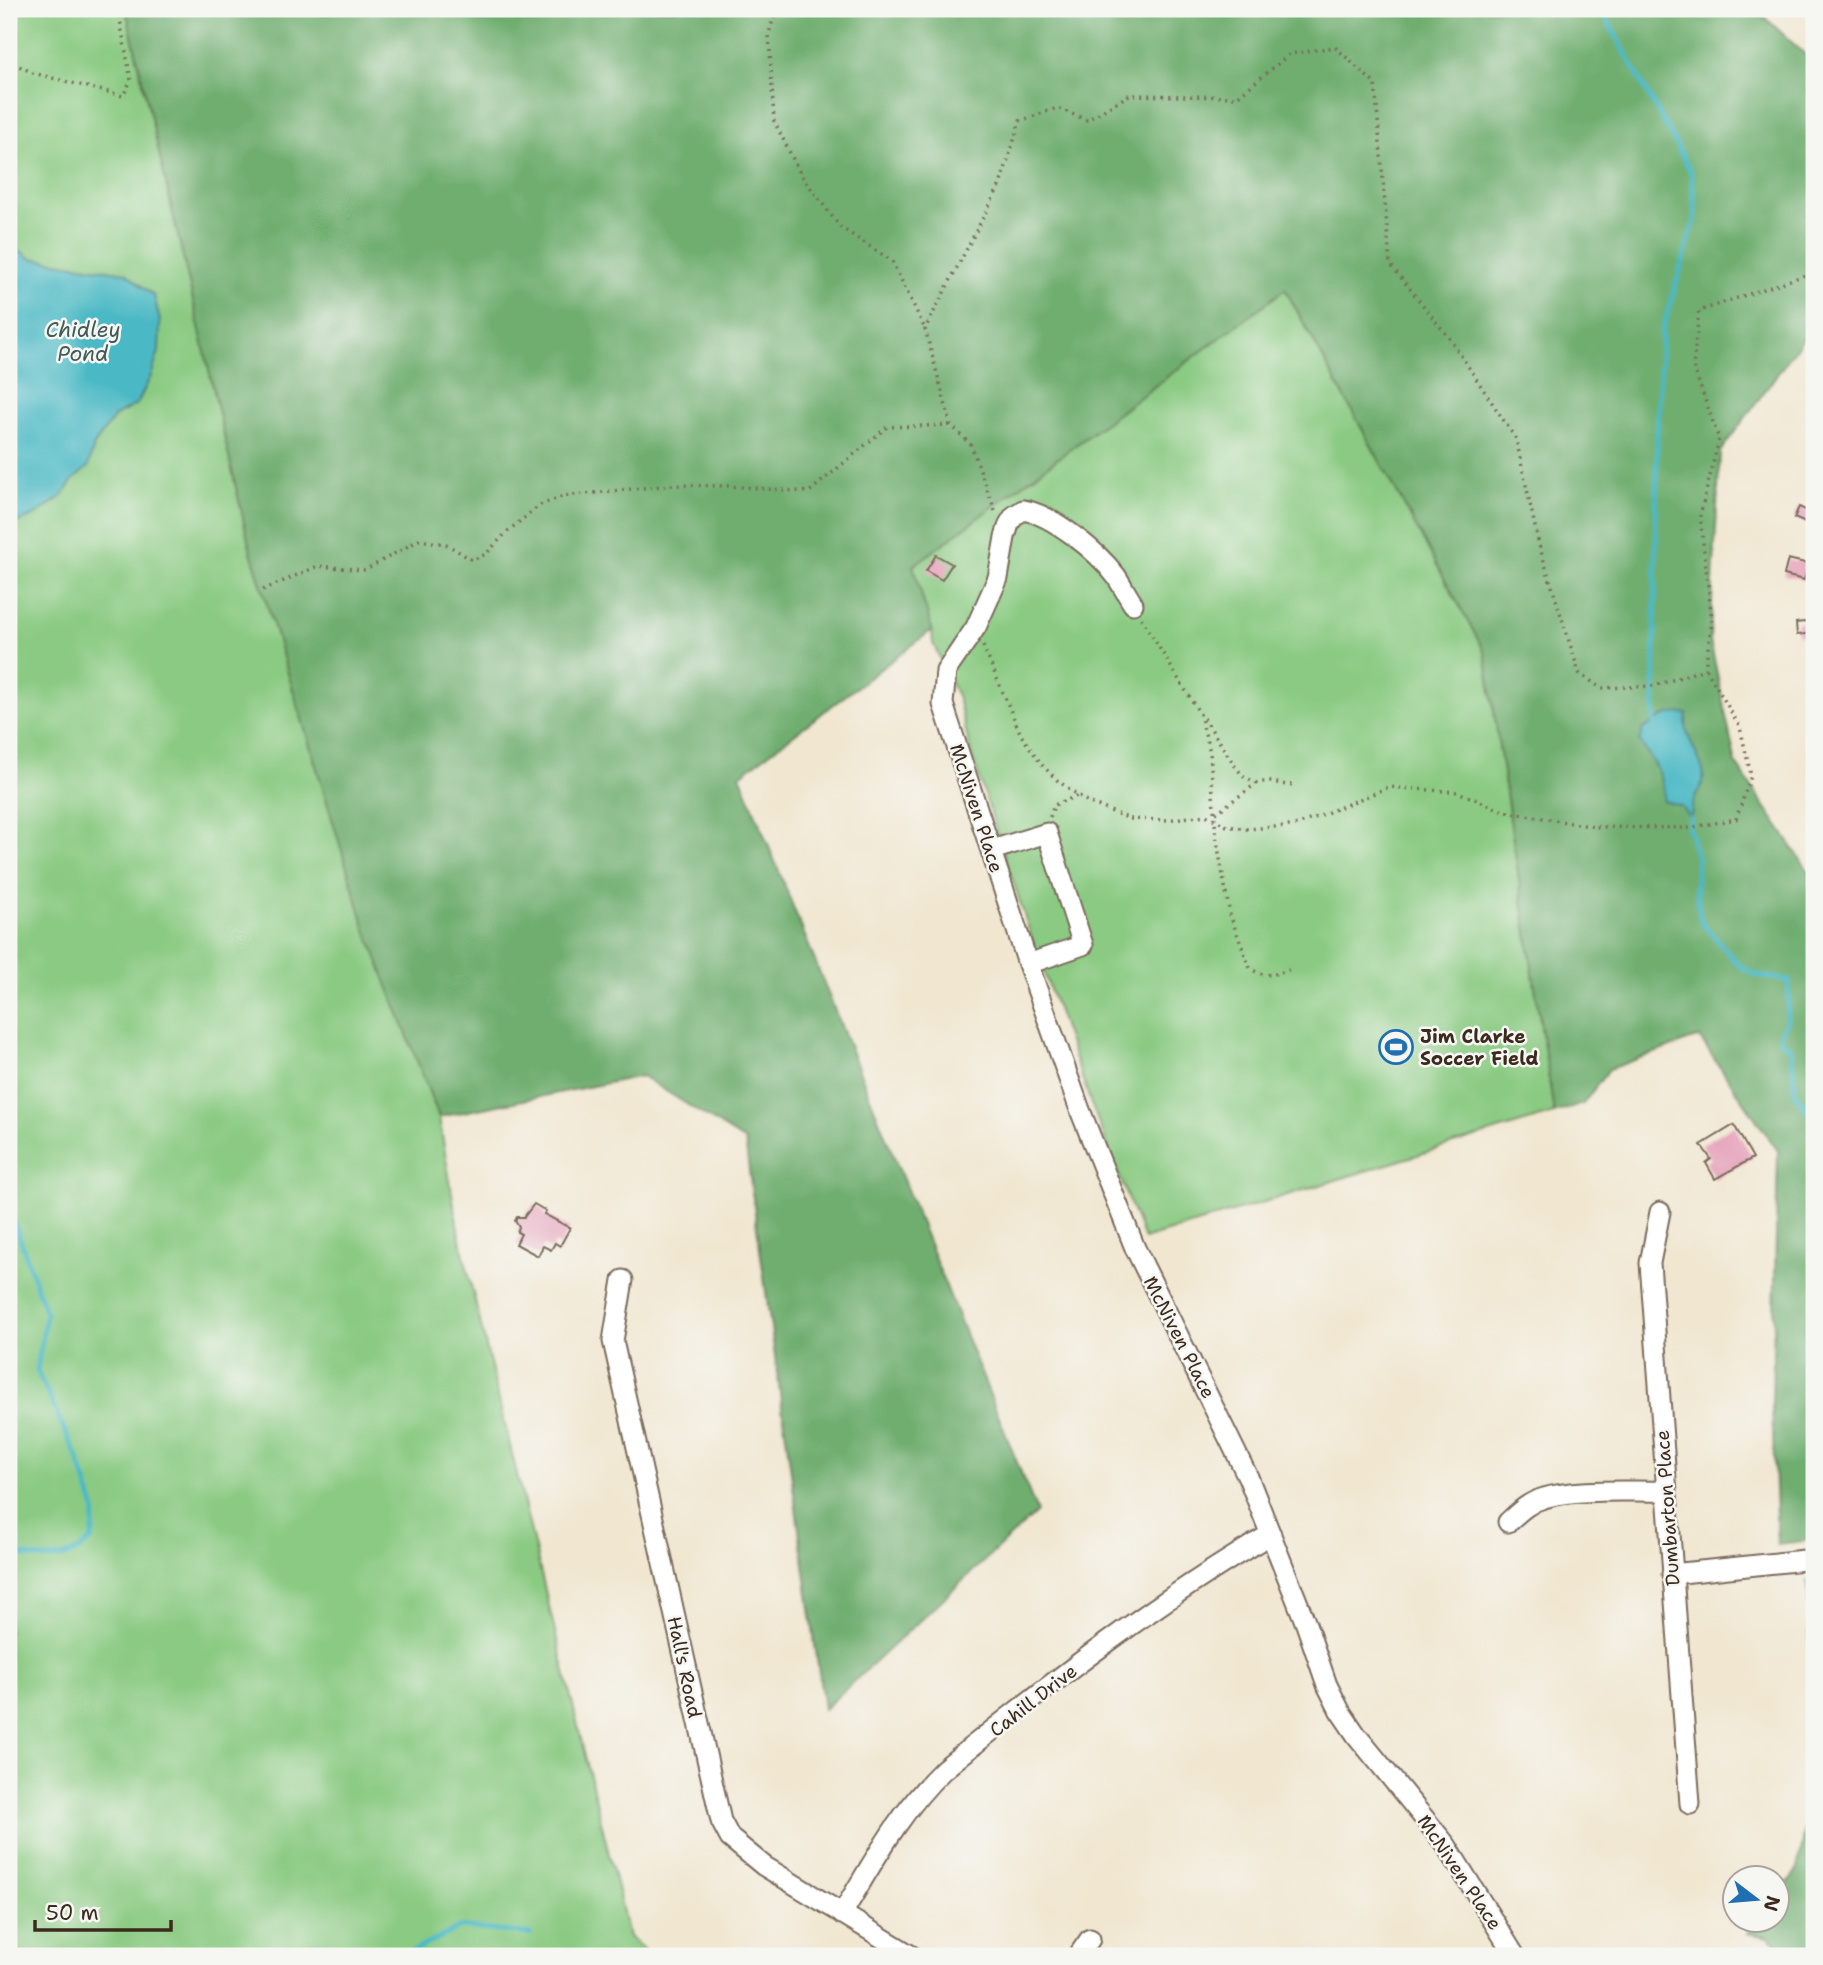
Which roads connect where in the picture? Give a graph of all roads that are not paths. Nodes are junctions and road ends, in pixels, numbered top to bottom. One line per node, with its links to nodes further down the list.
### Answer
1 (1133, 604): 2 (street, McNiven Place)
2 (992, 850): 3 (street, McNiven Place); 3 (street)
3 (1028, 964): 8 (street, McNiven Place)
4 (1660, 1212): 6 (street, Dumbarton Place)
5 (623, 1280): 12 (street, Hall's Road)
6 (1666, 1492): 7 (street); 10 (street, Dumbarton Place)
7 (1508, 1522)
8 (1271, 1534): 12 (street, Cahill Drive); 16 (street, McNiven Place)
9 (1814, 1559): 10 (street)
10 (1672, 1574): 11 (street, Dumbarton Place)
11 (1690, 1804)
12 (842, 1914): 14 (street, Hall's Road)
13 (1090, 1939): 15 (street)
14 (912, 1956)
15 (1078, 1956)
16 (1515, 1956)

